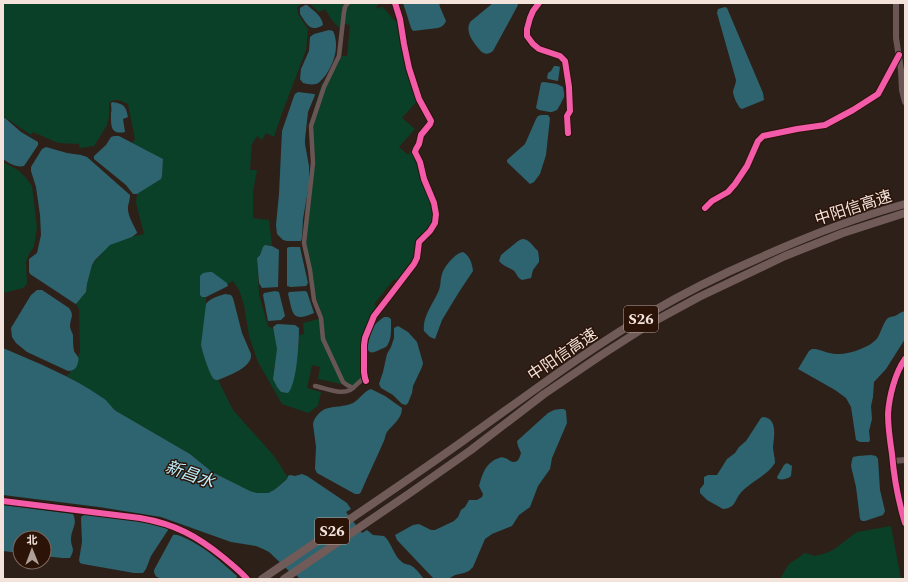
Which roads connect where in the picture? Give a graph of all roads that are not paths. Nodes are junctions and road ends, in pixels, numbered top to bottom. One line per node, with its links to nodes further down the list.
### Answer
1 (348, 3): 13 (street)
2 (395, 3): 13 (street)
3 (539, 3): 7 (street)
4 (896, 3): 5 (street)
5 (899, 55): 6 (street); 9 (street)
6 (905, 102)
7 (568, 133)
8 (905, 204): 19 (highway, 中阳信高速 / S26)
9 (705, 208)
10 (905, 213): 20 (highway, 中阳信高速 / S26)
11 (905, 359): 15 (street)
12 (315, 386): 13 (street)
13 (353, 388)
14 (905, 460): 15 (street)
15 (892, 462): 17 (street)
16 (3, 501): 18 (street)
17 (905, 523)
18 (247, 579)
19 (262, 579)
20 (284, 579)

